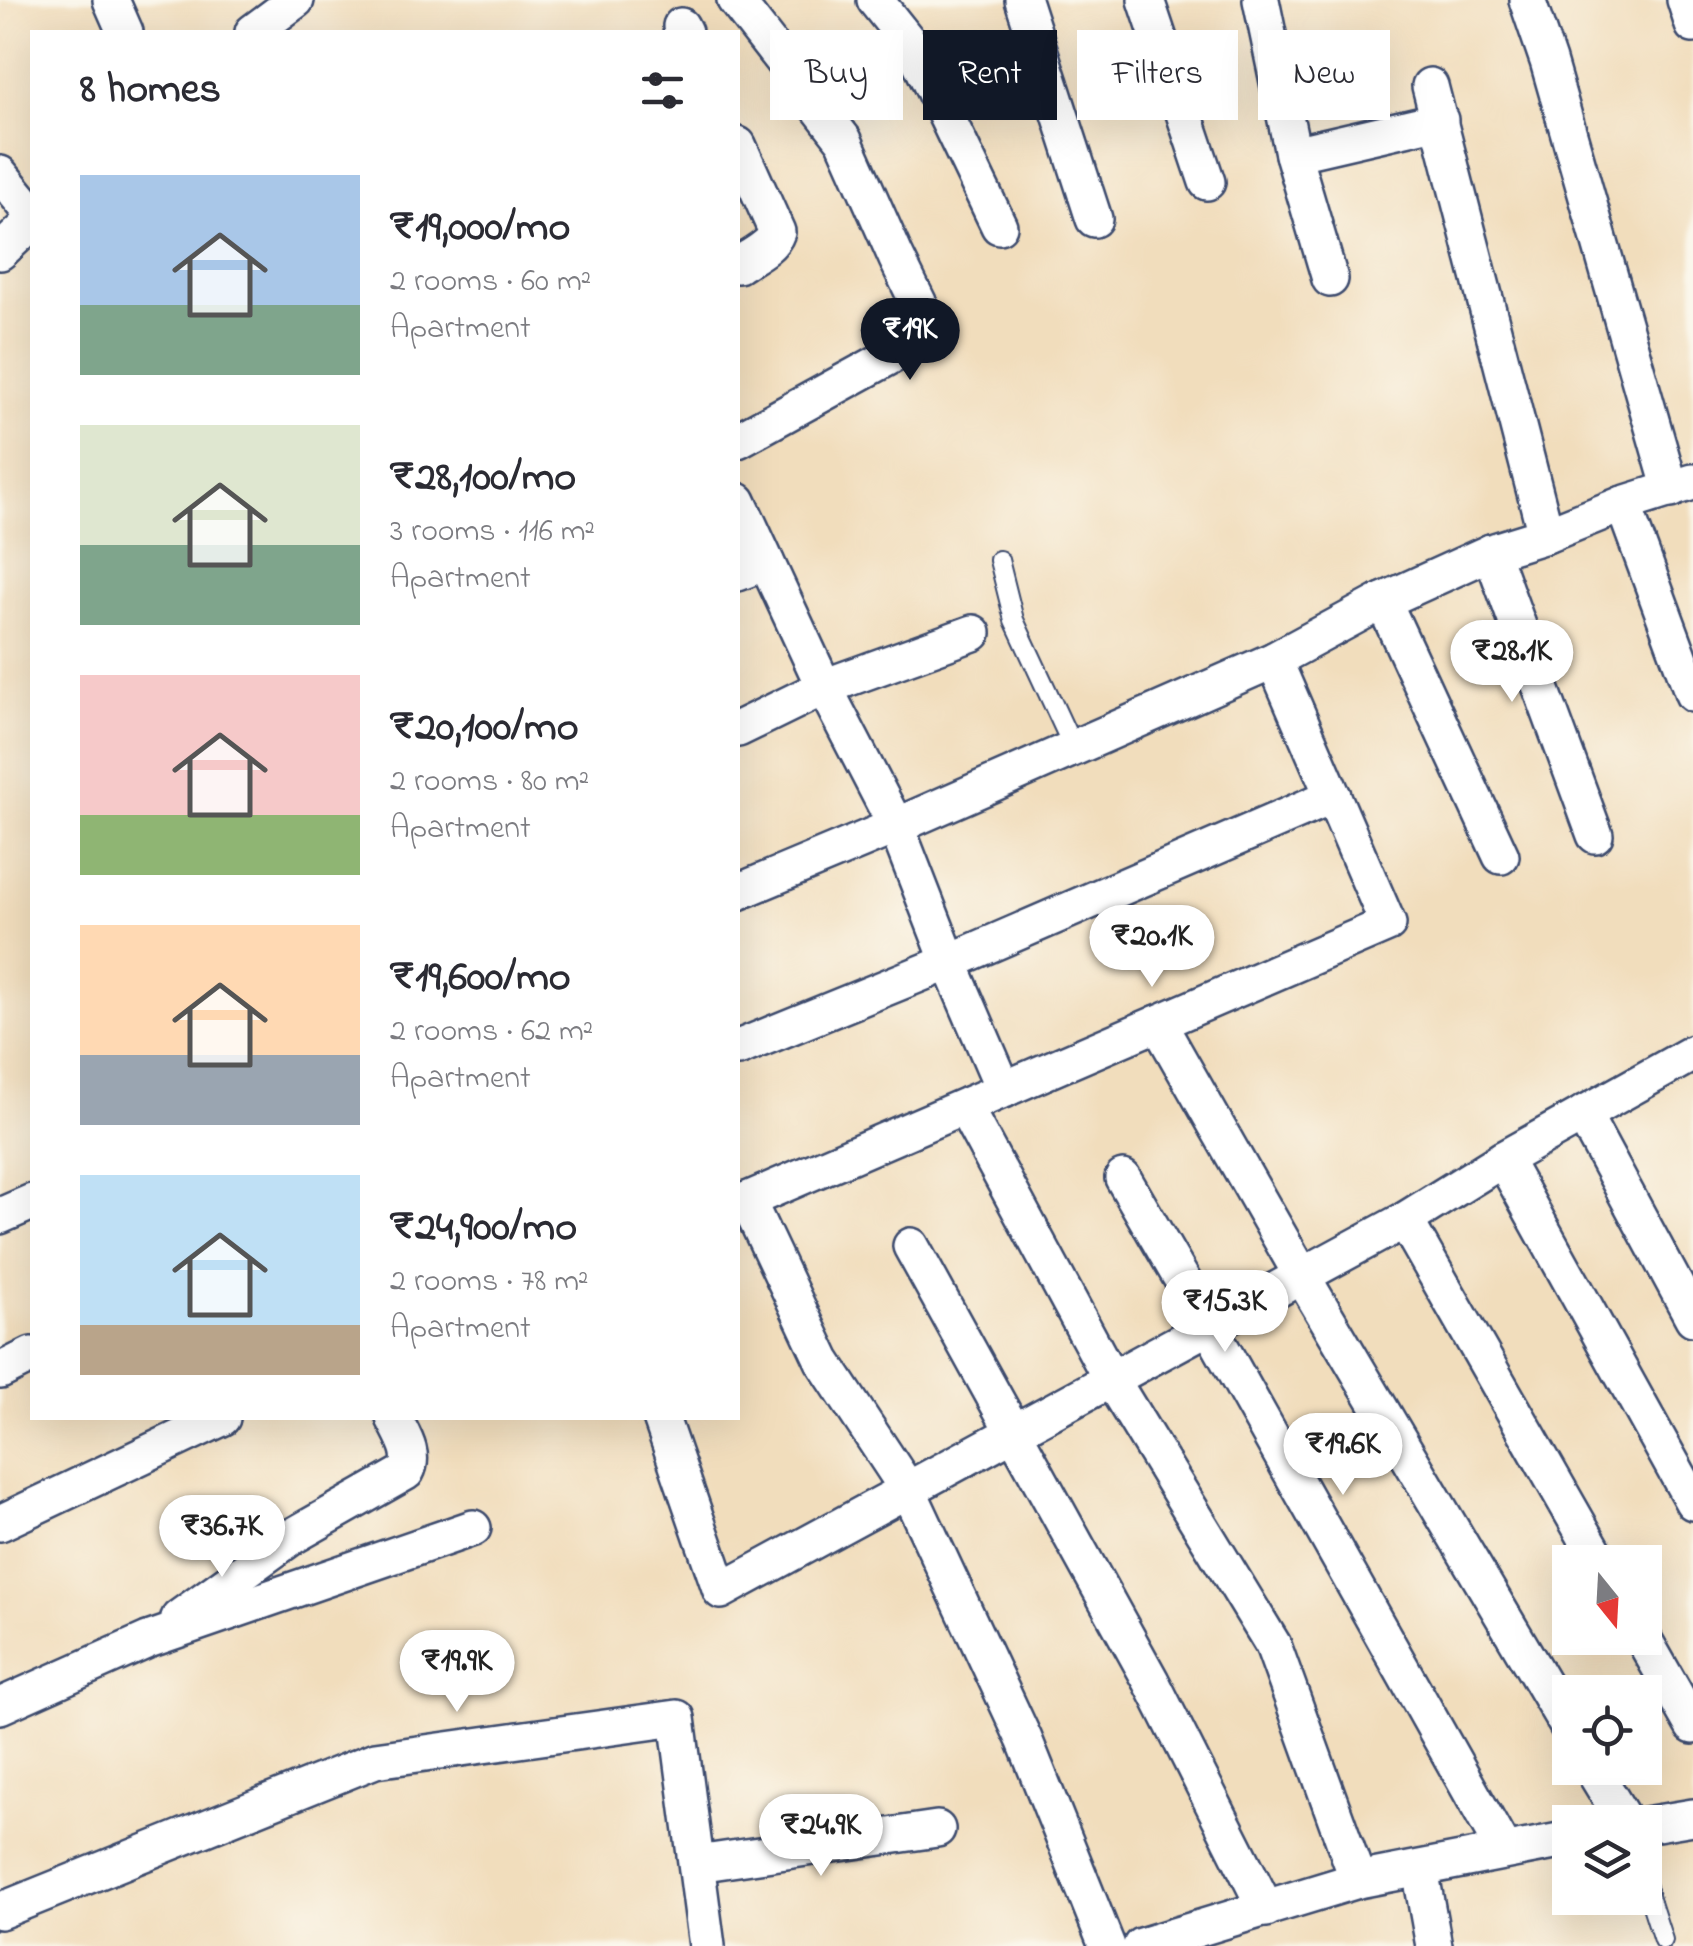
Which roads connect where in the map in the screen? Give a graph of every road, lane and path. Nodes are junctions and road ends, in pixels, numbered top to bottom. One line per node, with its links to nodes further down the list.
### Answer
1 (111, 0): 9 (street)
2 (296, 0): 10 (street)
3 (735, 0): 22 (street)
4 (875, 0): 18 (street)
5 (1023, 0): 16 (street)
6 (1146, 0): 14 (street)
7 (1261, 0): 12 (street)
8 (1527, 0): 23 (street)
9 (124, 30)
10 (257, 30)
11 (740, 150): 20 (street)
12 (1293, 154): 21 (street); 26 (street)
13 (0, 174): 15 (street)
14 (1206, 182)
15 (30, 211)
16 (1094, 218)
17 (30, 224): 19 (street)
18 (1000, 226)
19 (0, 252)
20 (740, 264)
21 (1330, 278)
22 (740, 439)
23 (1682, 486): 24 (street)
24 (1623, 504): 26 (street); 34 (street)
25 (740, 511): 29 (street)
26 (1546, 535): 27 (street)
27 (1491, 552): 30 (street); 39 (street)
28 (999, 560): 36 (lane)
29 (752, 568): 33 (street)
30 (1383, 600): 32 (street); 40 (street)
31 (973, 633): 33 (street)
32 (1274, 660): 36 (street); 37 (street)
33 (824, 688): 35 (street); 38 (street)
34 (1693, 694)
35 (740, 728)
36 (1073, 747): 38 (street)
37 (1333, 796): 42 (street); 43 (street)
38 (896, 826): 41 (street); 42 (street)
39 (1595, 835)
40 (1501, 856)
41 (740, 891)
42 (949, 962): 44 (street); 46 (street)
43 (1158, 1023): 46 (street); 56 (street)
44 (740, 1047)
45 (1693, 1053): 48 (street)
46 (1004, 1090): 47 (street)
47 (968, 1105): 51 (street); 61 (street)
48 (1583, 1114): 49 (street); 57 (street)
49 (1503, 1159): 54 (street); 67 (street)
50 (1122, 1178): 58 (street)
51 (742, 1202): 66 (street)
52 (30, 1203): 53 (street)
53 (0, 1216)
54 (1405, 1220): 56 (street); 70 (street)
55 (912, 1246): 65 (street)
56 (1302, 1276): 58 (street); 73 (street)
57 (1693, 1318)
58 (1209, 1326): 61 (street); 80 (street)
59 (30, 1356): 60 (street)
60 (0, 1371)
61 (1111, 1380): 65 (street); 83 (street)
62 (218, 1420): 68 (street)
63 (395, 1420): 71 (street)
64 (662, 1420): 66 (street)
65 (1014, 1432): 66 (street); 84 (street)
66 (908, 1490): 89 (street)
67 (1693, 1502)
68 (0, 1523)
69 (473, 1528): 71 (street)
70 (1590, 1545)
71 (148, 1640): 74 (street)
72 (1653, 1655): 75 (street)
73 (1552, 1700)
74 (0, 1706)
75 (1693, 1726)
76 (1693, 1817): 77 (street)
77 (1662, 1822)
78 (937, 1829): 81 (street)
79 (1552, 1842): 80 (street)
80 (1504, 1851): 82 (street)
81 (697, 1864): 85 (street); 88 (street)
82 (1420, 1869): 83 (street); 91 (street)
83 (1358, 1880): 84 (street)
84 (1266, 1908): 90 (street)
85 (0, 1911)
86 (1655, 1915): 87 (lane)
87 (1663, 1940)
88 (707, 1946)
89 (1108, 1946)
90 (1140, 1946)
91 (1434, 1946)

